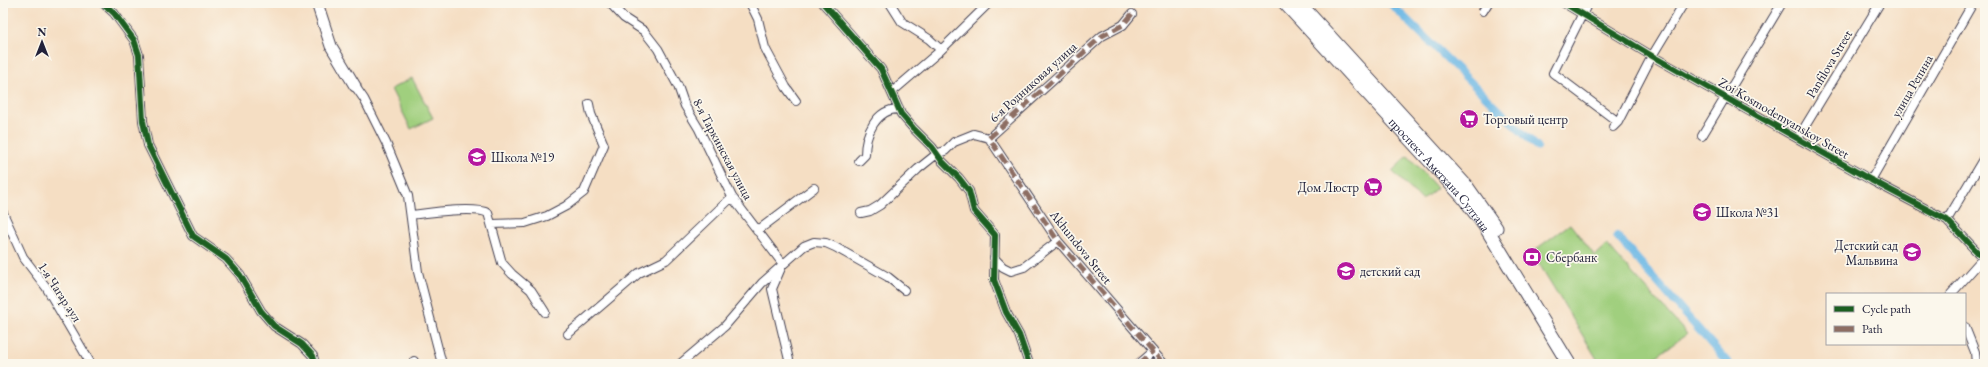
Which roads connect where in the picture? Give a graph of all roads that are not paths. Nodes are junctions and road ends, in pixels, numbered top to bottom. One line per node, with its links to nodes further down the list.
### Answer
1 (104, 3): 54 (street)
2 (317, 3): 22 (street)
3 (610, 3): 36 (street, 8-я Таркинская улица)
4 (750, 3): 25 (street)
5 (823, 3): 23 (street)
6 (890, 3): 20 (street)
7 (989, 3): 20 (street)
8 (1285, 3): 61 (main road, проспект Аметхана Султана)
9 (1299, 3): 62 (main road)
10 (1488, 3): 17 (street)
11 (1564, 3): 19 (street, Zoi Kosmodemyanskoy Street)
12 (1588, 3): 19 (street)
13 (1684, 3): 21 (street)
14 (1782, 3): 24 (street)
15 (1880, 3): 30 (street, Panfilova Street)
16 (1973, 3): 34 (street, улица Репина)
17 (1483, 11)
18 (1132, 14): 29 (street, 6-я Родниковая улица)
19 (1582, 14): 21 (street, Zoi Kosmodemyanskoy Street); 21 (street)
20 (941, 50): 23 (street)
21 (1652, 56): 24 (street, Zoi Kosmodemyanskoy Street)
22 (355, 86): 39 (street)
23 (892, 92): 27 (street)
24 (1724, 96): 28 (street); 30 (street, Zoi Kosmodemyanskoy Street)
25 (796, 101)
26 (589, 104): 41 (street)
27 (899, 109): 31 (street); 33 (street)
28 (1702, 136)
29 (989, 138): 31 (street, 6-я Родниковая улица); 43 (street, Akhundova Street)
30 (1798, 138): 34 (street, Zoi Kosmodemyanskoy Street)
31 (938, 153): 38 (street, 6-я Родниковая улица); 44 (street)
32 (1985, 156): 40 (street)
33 (859, 161)
34 (1871, 180): 40 (street, Zoi Kosmodemyanskoy Street)
35 (814, 188): 42 (street)
36 (732, 197): 42 (street, 8-я Таркинская улица); 51 (street)
37 (3, 213): 53 (street, 1-я Чагар аул)
38 (861, 213)
39 (411, 215): 41 (street); 55 (street)
40 (1948, 220): 45 (street, Zoi Kosmodemyanskoy Street)
41 (492, 224): 49 (street)
42 (757, 231): 46 (street, 8-я Таркинская улица)
43 (1058, 241): 44 (street); 52 (street, Akhundova Street)
44 (994, 258): 58 (street)
45 (1984, 258): 48 (street)
46 (783, 264): 47 (street); 56 (street); 57 (street)
47 (904, 290)
48 (1952, 293)
49 (545, 312)
50 (1966, 330): 63 (street)
51 (568, 334)
52 (1153, 351): 59 (street); 60 (street, Akhundova Street)
53 (91, 364)
54 (315, 364)
55 (442, 364)
56 (680, 364)
57 (790, 364)
58 (1028, 364)
59 (1138, 364)
60 (1164, 364)
61 (1569, 364)
62 (1580, 364)
63 (1976, 364)

